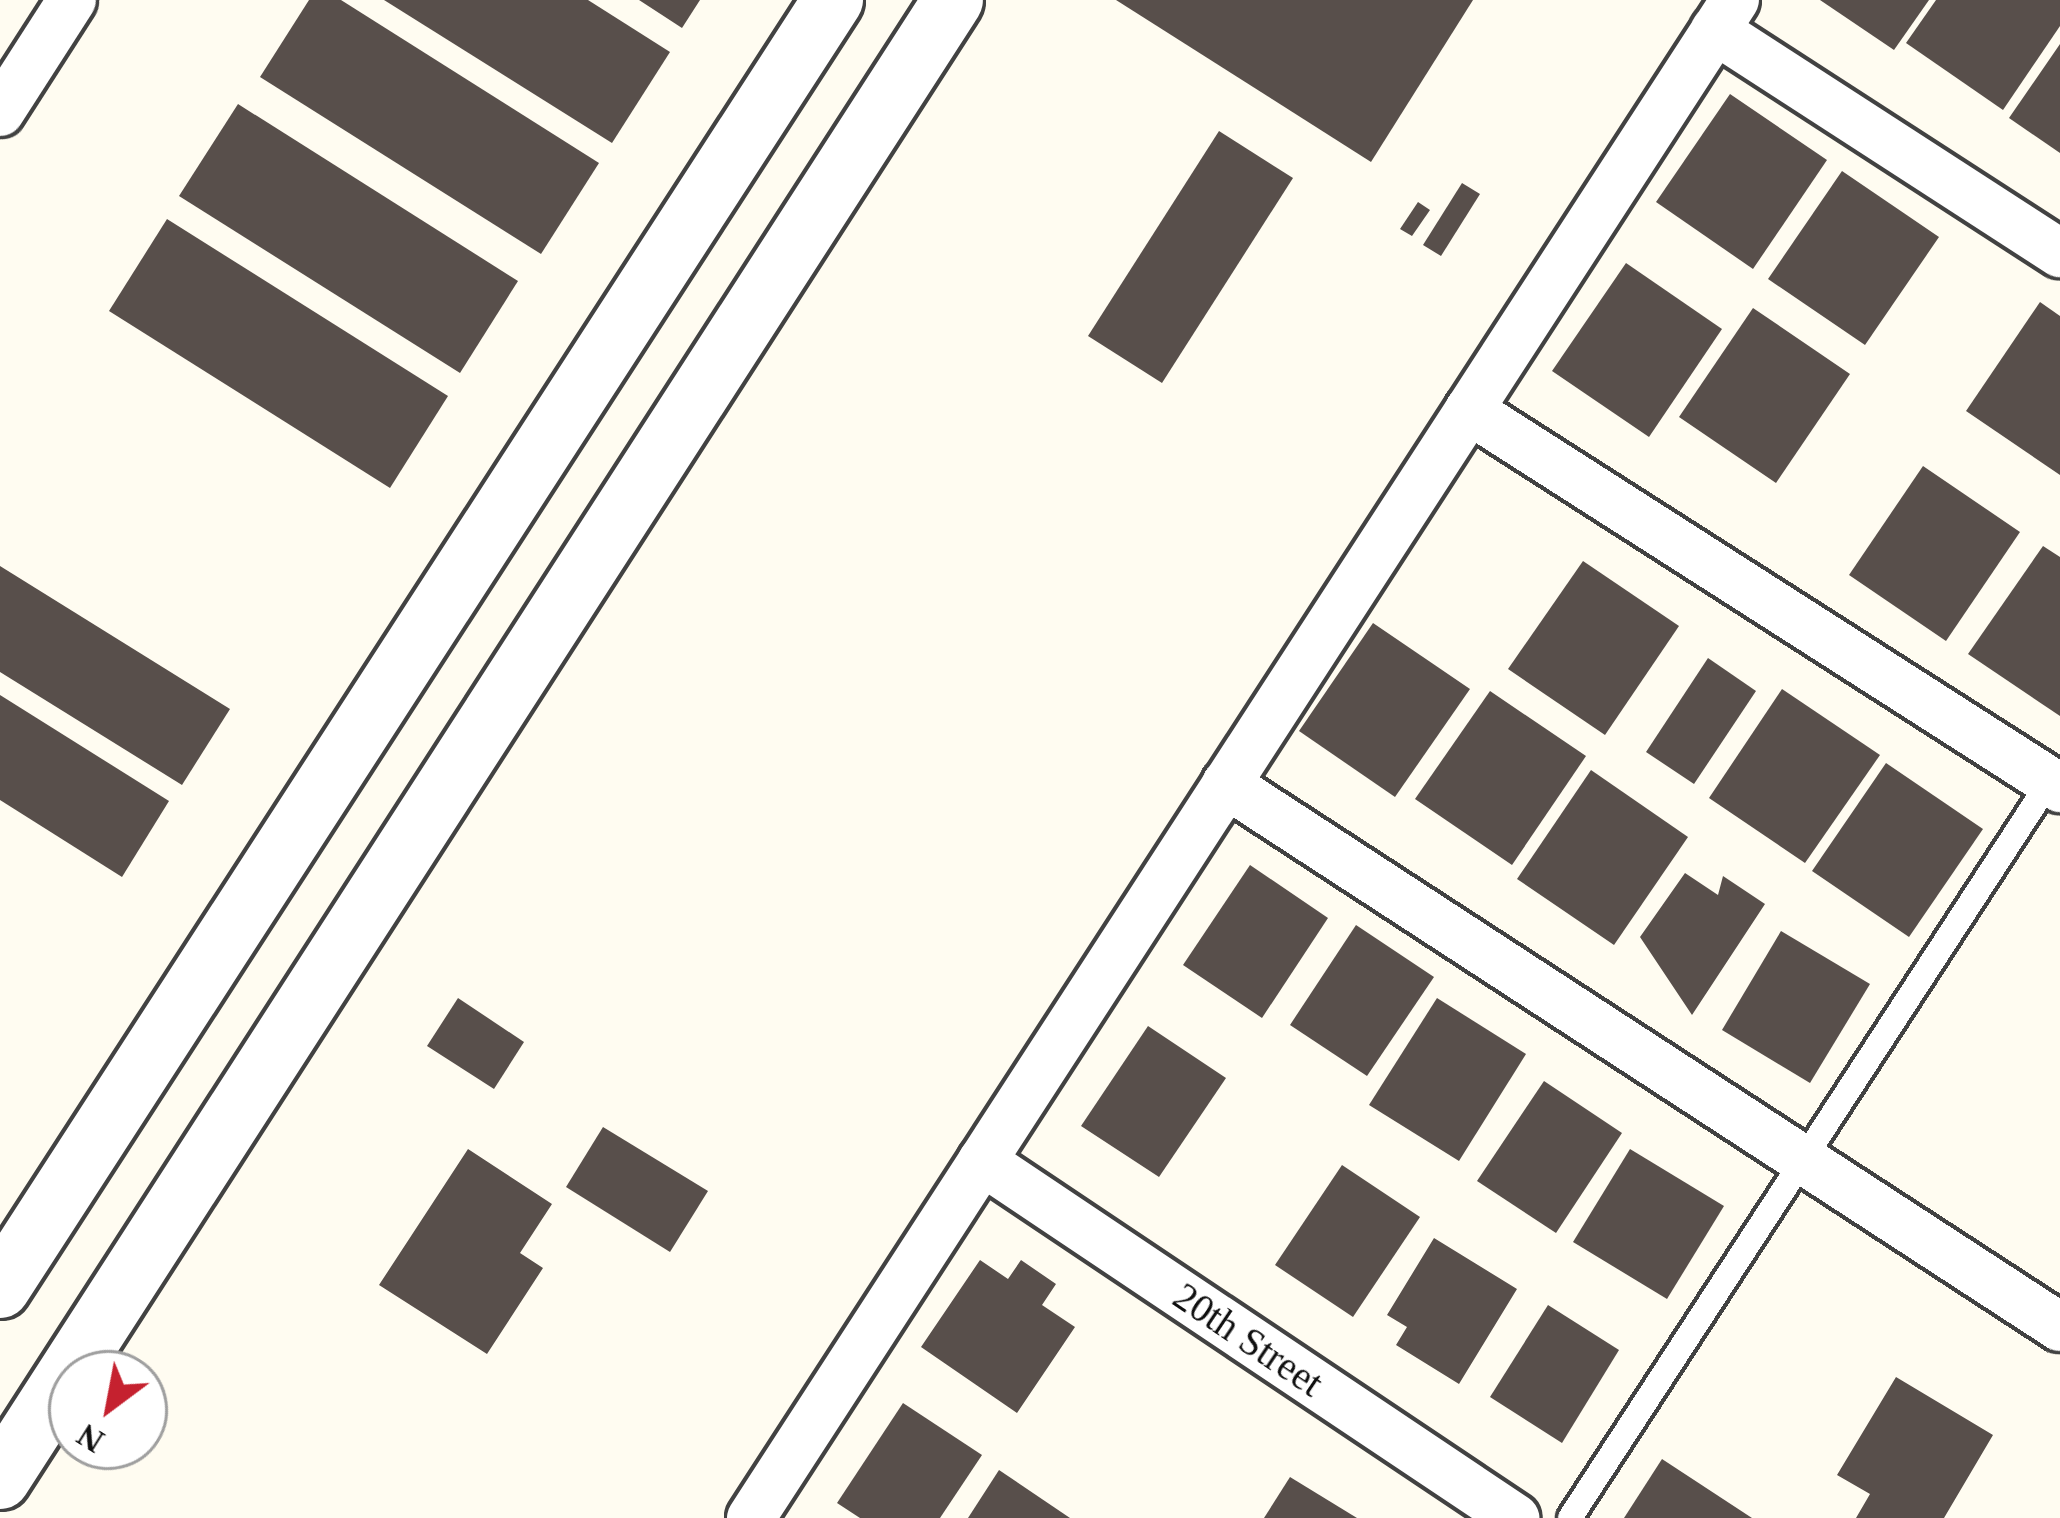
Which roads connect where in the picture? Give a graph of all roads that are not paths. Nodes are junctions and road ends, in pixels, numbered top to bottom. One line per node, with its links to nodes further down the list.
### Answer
1 (73, 0): 5 (street)
2 (833, 0): 12 (street)
3 (953, 0): 14 (street)
4 (1725, 15): 6 (street); 7 (street)
5 (0, 112)
6 (2060, 253)
7 (1469, 410): 8 (street); 9 (street)
8 (2057, 778): 10 (lane)
9 (1226, 784): 10 (street); 11 (street)
10 (1804, 1160): 13 (street); 17 (lane)
11 (982, 1161): 15 (street); 16 (street, 20th Street)
12 (0, 1288)
13 (2060, 1327)
14 (0, 1479)
15 (751, 1518)
16 (1515, 1518)
17 (1570, 1518)

